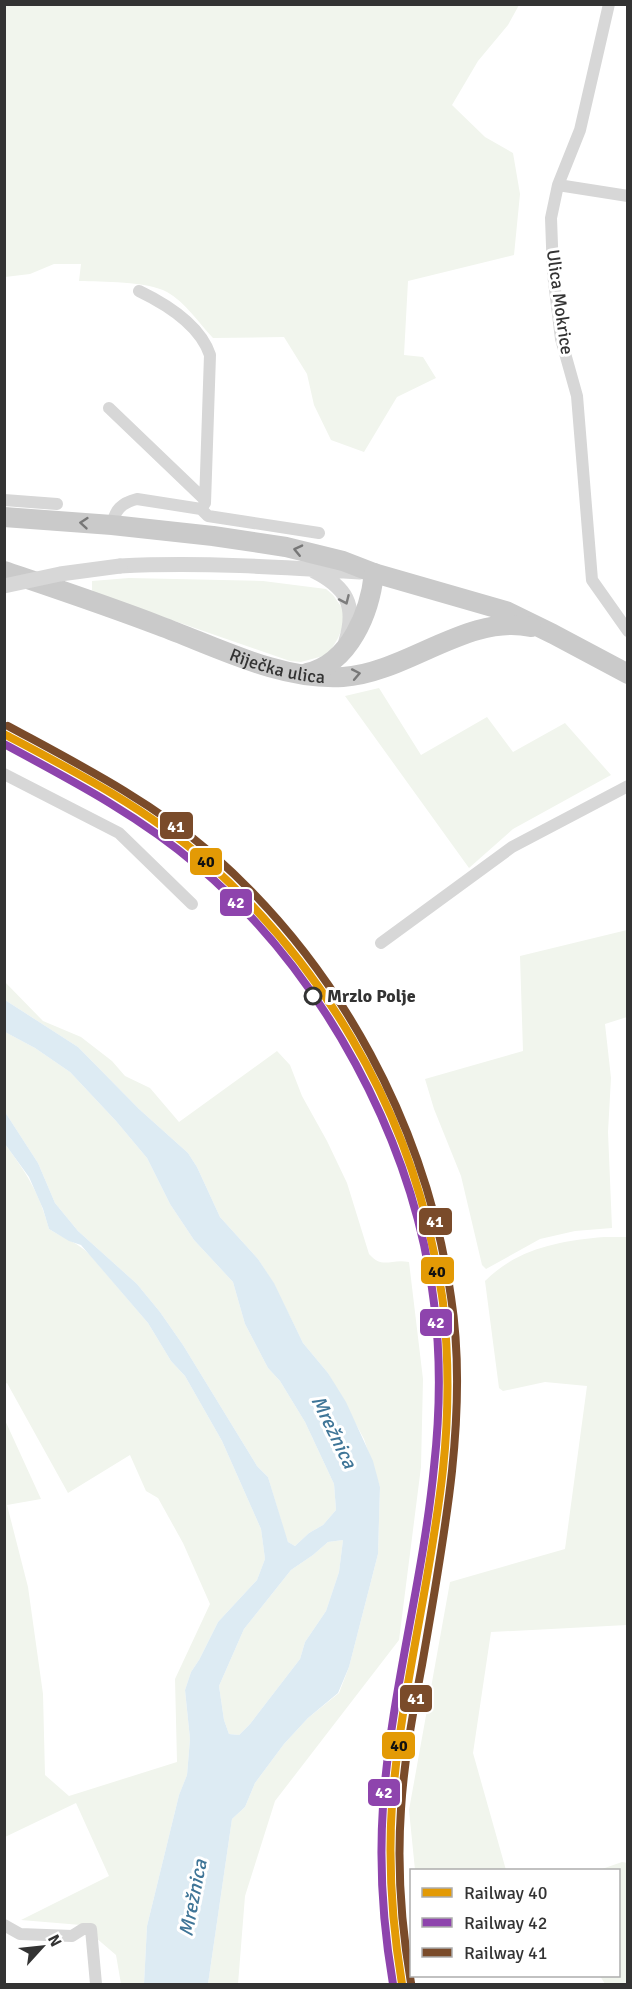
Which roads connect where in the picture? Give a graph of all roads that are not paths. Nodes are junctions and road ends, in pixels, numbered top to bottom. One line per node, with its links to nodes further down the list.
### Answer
1 (609, 4): 2 (street, Ulica Mokrice)
2 (558, 185): 3 (street); 16 (street, Ulica Mokrice)
3 (627, 196)
4 (139, 291): 8 (street)
5 (109, 408): 8 (street)
6 (4, 500): 7 (street)
7 (57, 504)
8 (203, 504): 10 (street); 11 (street)
9 (4, 517): 10 (main road, Riječka ulica, one-way to 9)
10 (112, 525): 14 (main road, Riječka ulica, one-way to 10)
11 (319, 533)
12 (308, 569): 14 (street); 15 (street, bridge); 18 (street, one-way to 18)
13 (4, 571): 20 (main road, Riječka ulica)
14 (374, 573): 17 (main road, Riječka ulica); 18 (main road)
15 (4, 586)
16 (627, 631)
17 (554, 634): 19 (main road, Riječka ulica); 20 (main road, Riječka ulica, one-way to 17)
18 (344, 648): 20 (main road)
19 (627, 674)
20 (298, 675)
21 (4, 774): 23 (street)
22 (627, 786): 24 (street)
23 (192, 904)
24 (381, 943)
25 (4, 1925): 26 (street)
26 (96, 1984)

